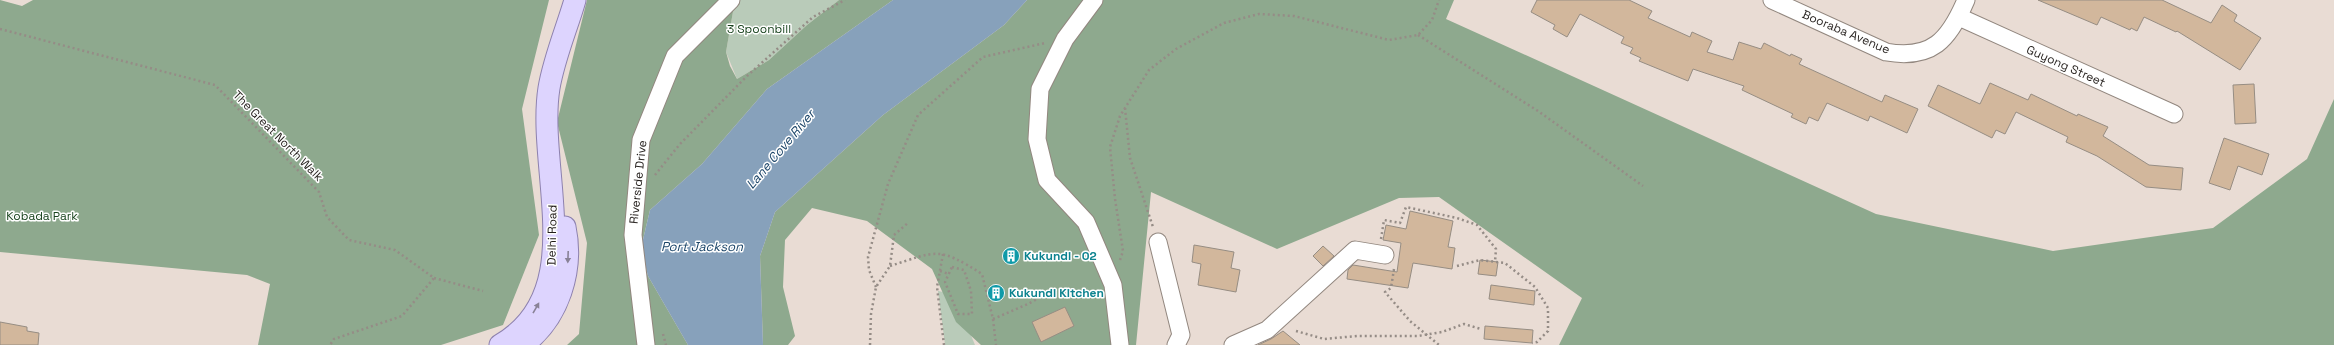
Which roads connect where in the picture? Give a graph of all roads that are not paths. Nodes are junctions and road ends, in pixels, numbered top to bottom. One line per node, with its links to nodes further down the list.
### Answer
1 (575, 0): 8 (main road, Delhi Road)
2 (731, 0): 13 (street, Riverside Drive)
3 (1094, 0): 14 (street)
4 (1772, 0): 6 (street, Booraba Avenue)
5 (1966, 0): 6 (street, Booraba Avenue)
6 (1959, 17): 7 (street, Guyong Street)
7 (2174, 114)
8 (551, 178): 11 (main road, Delhi Road, one-way to 8); 12 (main road, Delhi Road, one-way to 12)
9 (1158, 242): 15 (street)
10 (1387, 255): 16 (street)
11 (500, 345)
12 (523, 345)
13 (646, 345)
14 (1120, 345)
15 (1176, 345)
16 (1233, 345)

